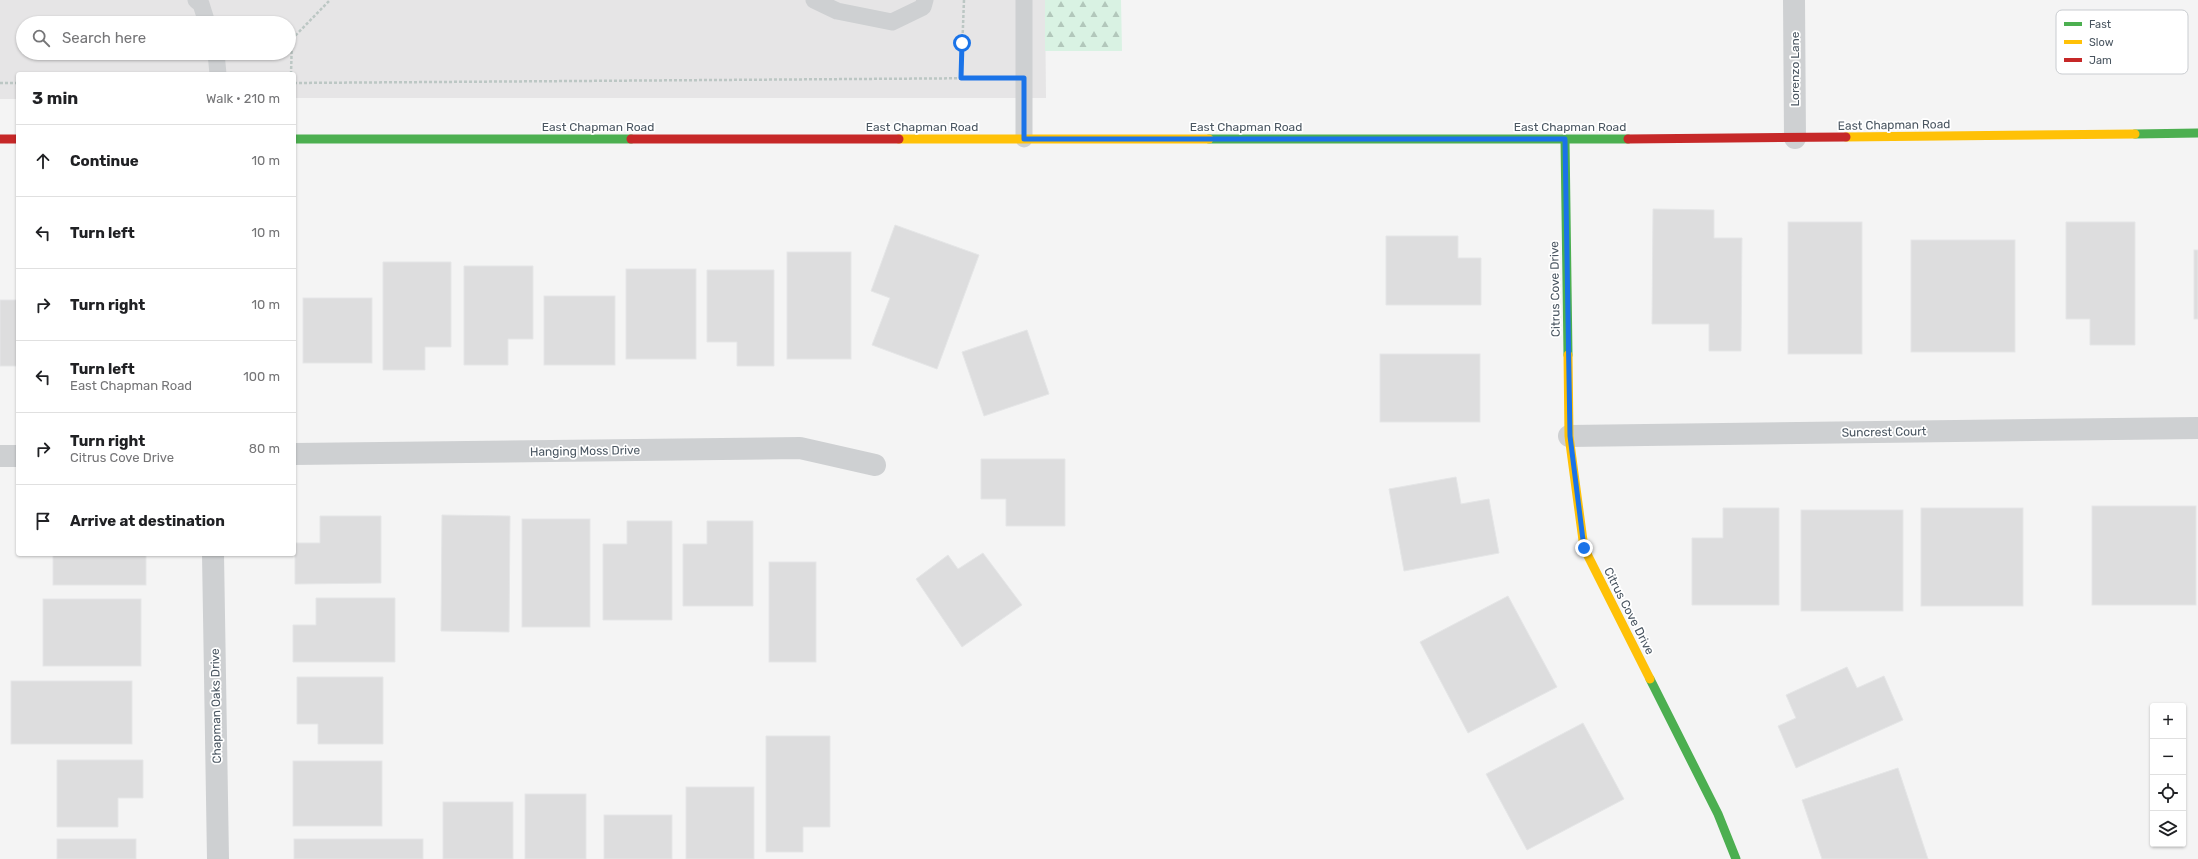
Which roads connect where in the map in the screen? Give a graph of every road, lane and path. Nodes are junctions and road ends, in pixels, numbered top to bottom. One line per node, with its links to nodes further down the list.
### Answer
1 (196, 0): 8 (lane)
2 (330, 0): 9 (path)
3 (814, 0): 4 (lane)
4 (926, 0)
5 (964, 0): 14 (path)
6 (1024, 0): 15 (lane)
7 (1794, 0): 22 (street, Lorenzo Lane)
8 (205, 16)
9 (296, 35)
10 (218, 60): 12 (lane)
11 (291, 60): 13 (path)
12 (218, 72)
13 (291, 72)
14 (961, 78): 15 (path); 18 (path)
15 (1024, 78): 24 (lane)
16 (0, 83): 17 (path)
17 (16, 83)
18 (296, 83)
19 (2198, 133): 22 (street, East Chapman Road)
20 (0, 138): 21 (street)
21 (16, 138)
22 (1795, 138): 25 (street, East Chapman Road)
23 (296, 139): 24 (street, East Chapman Road)
24 (1024, 139): 25 (street, East Chapman Road)
25 (1565, 139): 27 (street, Citrus Cove Drive)
26 (2198, 428): 27 (street, Suncrest Court)
27 (1570, 436): 34 (street, Citrus Cove Drive)
28 (296, 454): 31 (street, Hanging Moss Drive)
29 (0, 456): 30 (street)
30 (16, 456)
31 (875, 464)
32 (213, 556): 33 (street, Chapman Oaks Drive)
33 (218, 859)
34 (1736, 859)

